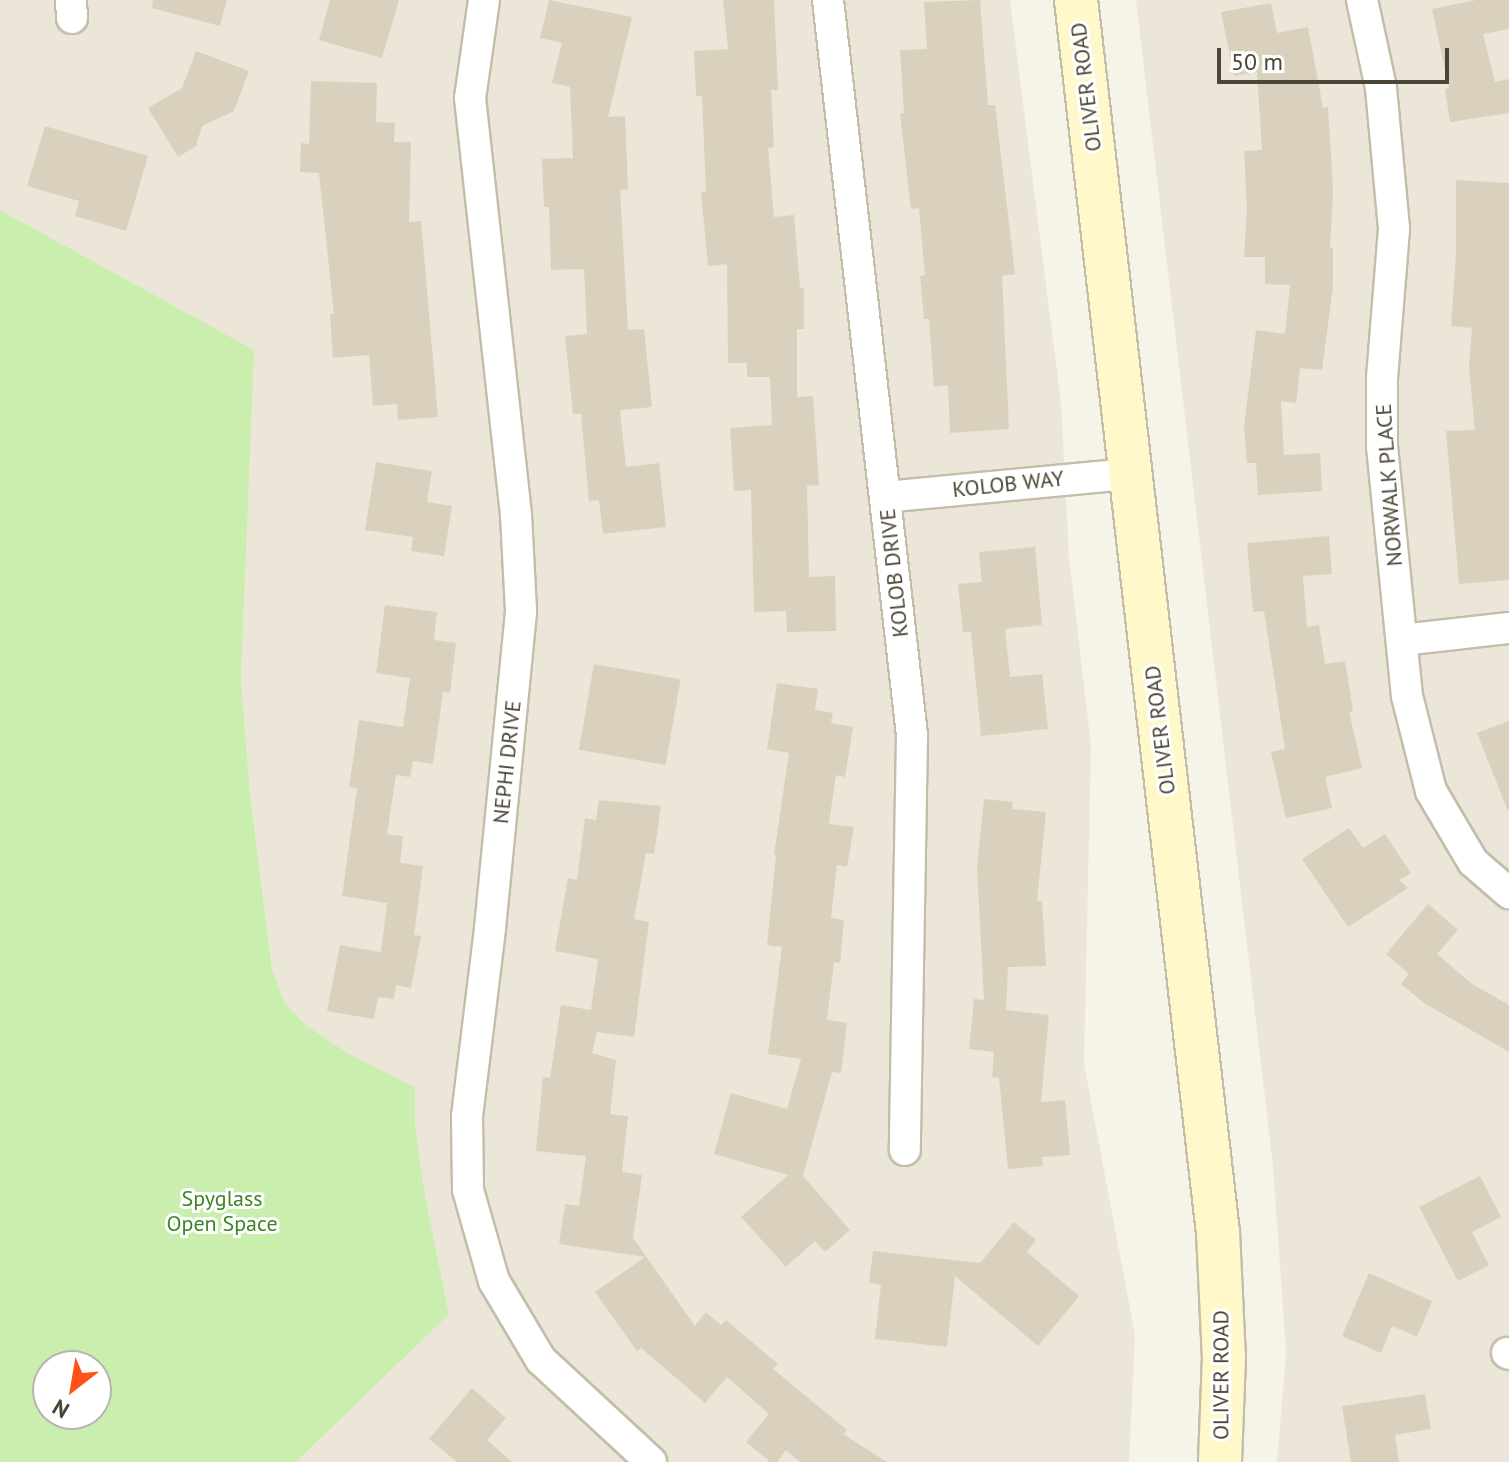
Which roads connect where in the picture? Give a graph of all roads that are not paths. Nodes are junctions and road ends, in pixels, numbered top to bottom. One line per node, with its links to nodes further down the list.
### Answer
1 (484, 0): 11 (street, NEPHI DRIVE)
2 (828, 0): 6 (street, KOLOB DRIVE)
3 (1076, 0): 5 (street, OLIVER ROAD)
4 (1362, 0): 8 (street, NORWALK PLACE)
5 (1130, 474): 6 (street, KOLOB WAY); 12 (street, OLIVER ROAD)
6 (885, 497): 10 (street, KOLOB DRIVE)
7 (1509, 628): 8 (street)
8 (1402, 640): 9 (street, NORWALK PLACE)
9 (1509, 893)
10 (905, 1150)
11 (631, 1456)
12 (1220, 1462)

